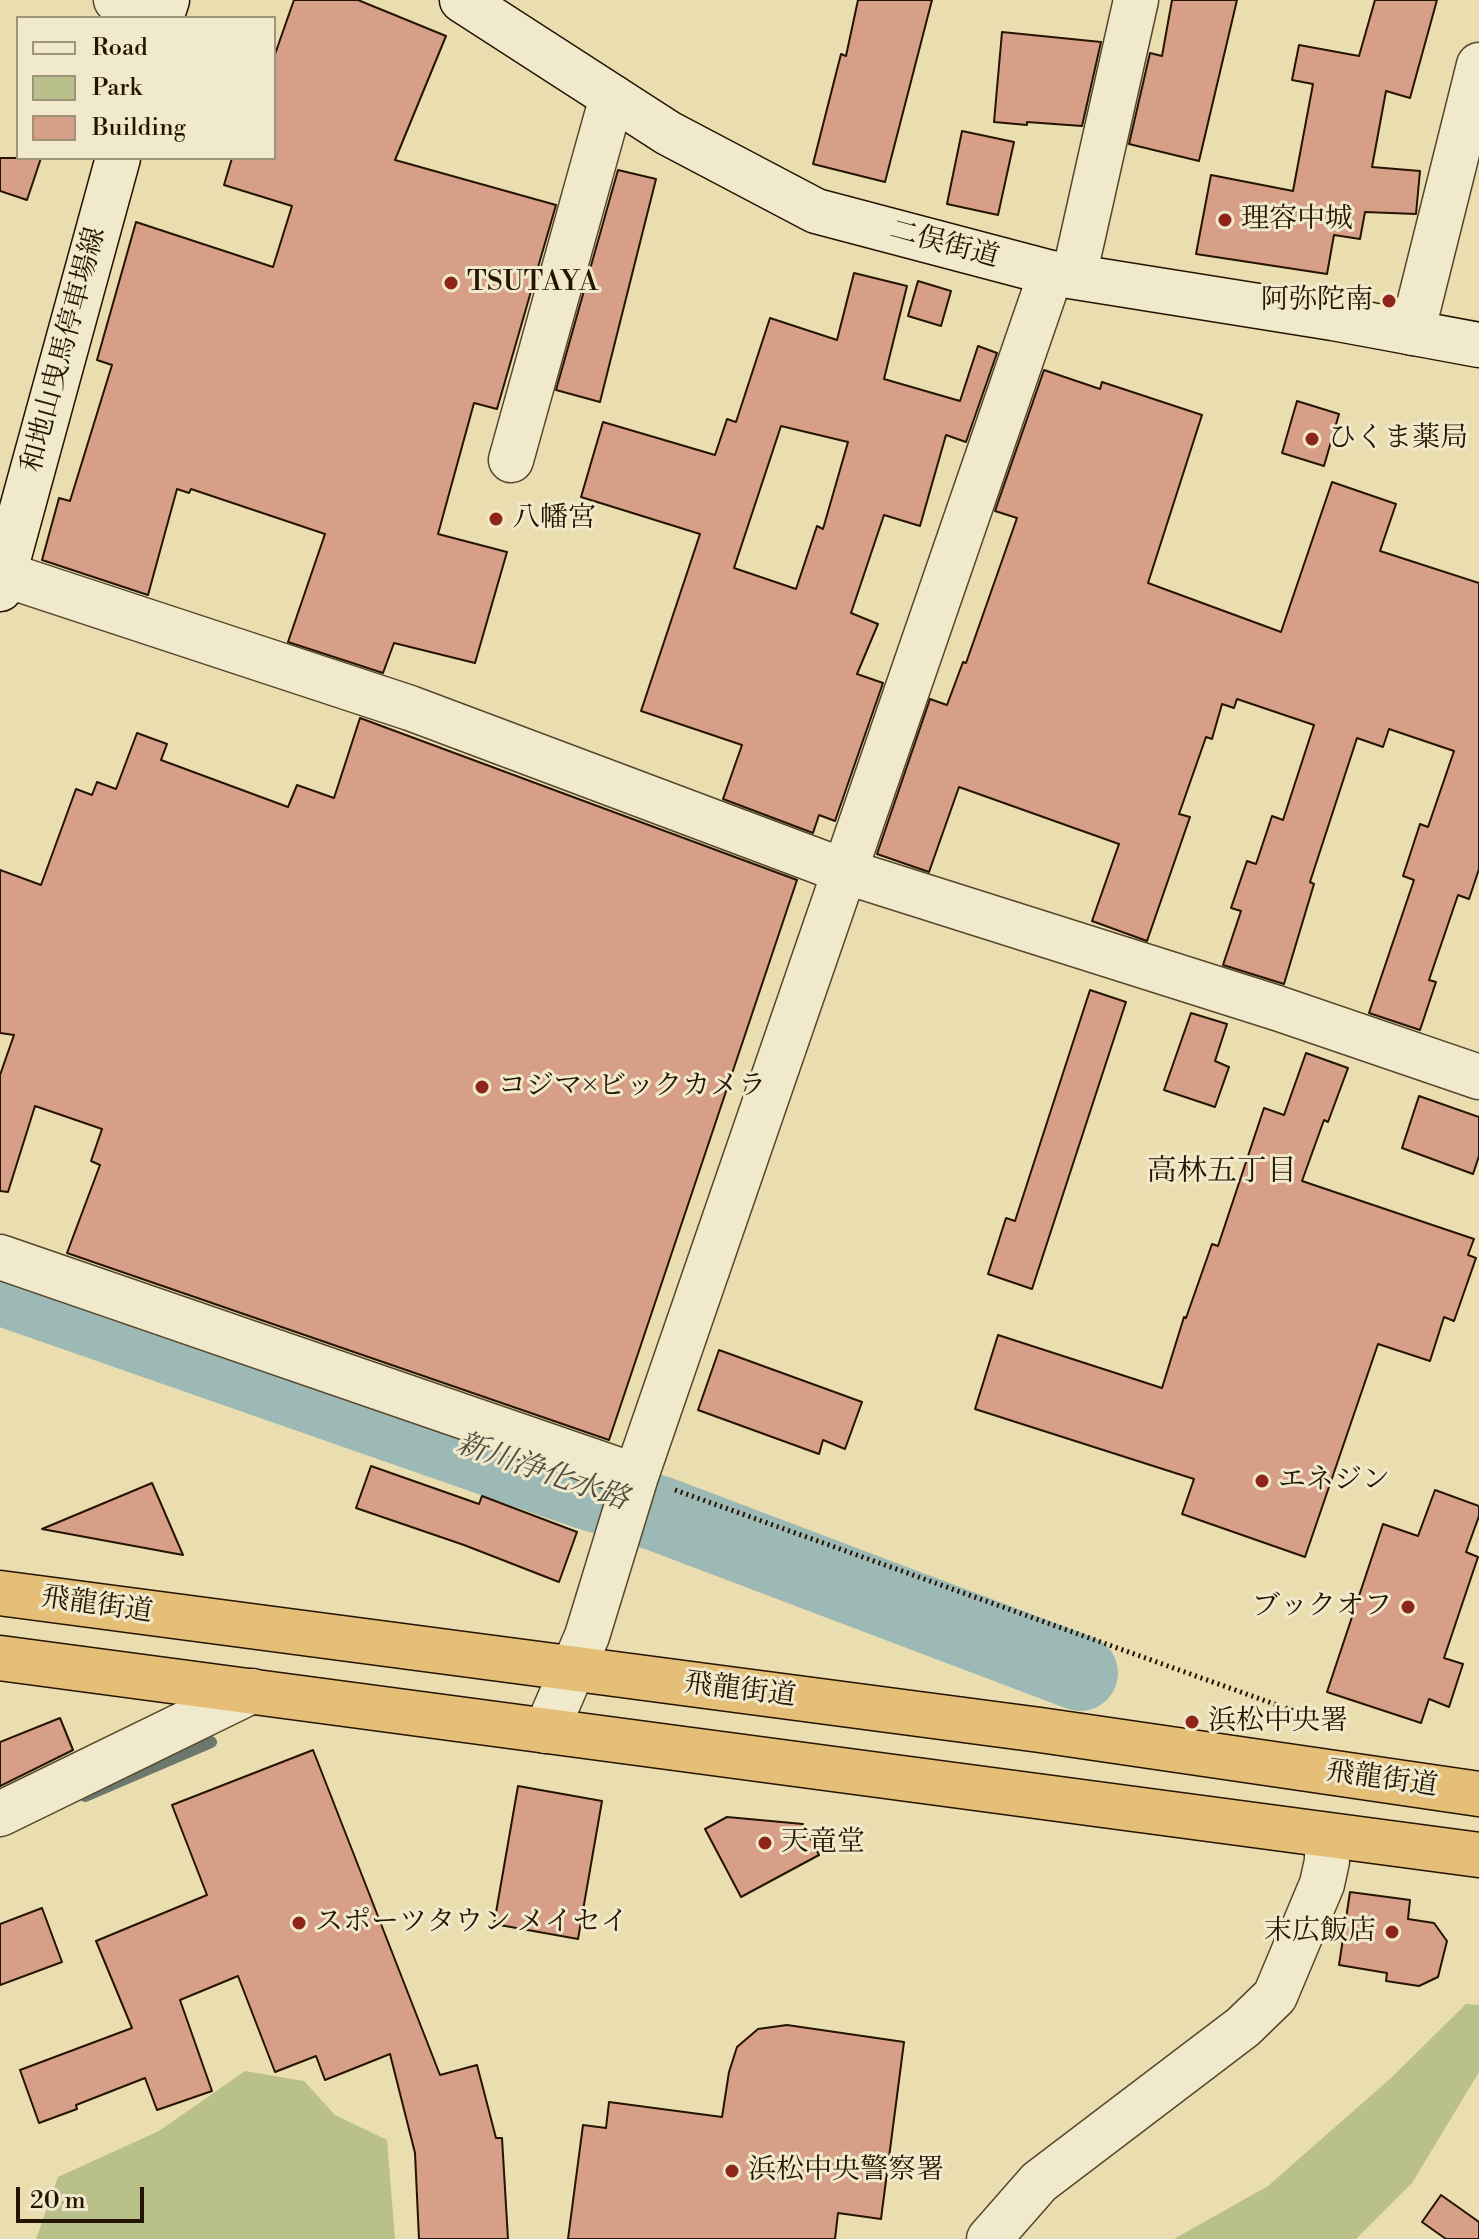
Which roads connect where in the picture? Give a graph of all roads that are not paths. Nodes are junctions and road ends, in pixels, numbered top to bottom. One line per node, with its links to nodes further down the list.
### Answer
1 (116, 0): 4 (street)
2 (462, 0): 6 (street, 二俣街道)
3 (1136, 0): 8 (street)
4 (138, 16)
5 (1479, 65): 9 (street)
6 (612, 97): 8 (street, 二俣街道); 11 (street)
7 (117, 160): 12 (street, 和地山曳馬停車場線)
8 (1063, 275): 9 (street, 二俣街道); 13 (street)
9 (1412, 333): 10 (street, 二俣街道)
10 (1479, 345)
11 (511, 460)
12 (1, 580): 13 (street)
13 (844, 871): 14 (street); 16 (street)
14 (1479, 1077)
15 (0, 1257): 16 (street)
16 (636, 1476): 19 (street)
17 (0, 1593): 19 (highway, 飛龍街道)
18 (0, 1658): 20 (highway)
19 (571, 1670): 21 (street); 22 (highway, 飛龍街道)
20 (252, 1691): 21 (highway); 23 (street)
21 (546, 1731): 24 (highway)
22 (1479, 1794)
23 (0, 1814)
24 (1327, 1835): 25 (highway); 26 (street)
25 (1479, 1855)
26 (989, 2239)

